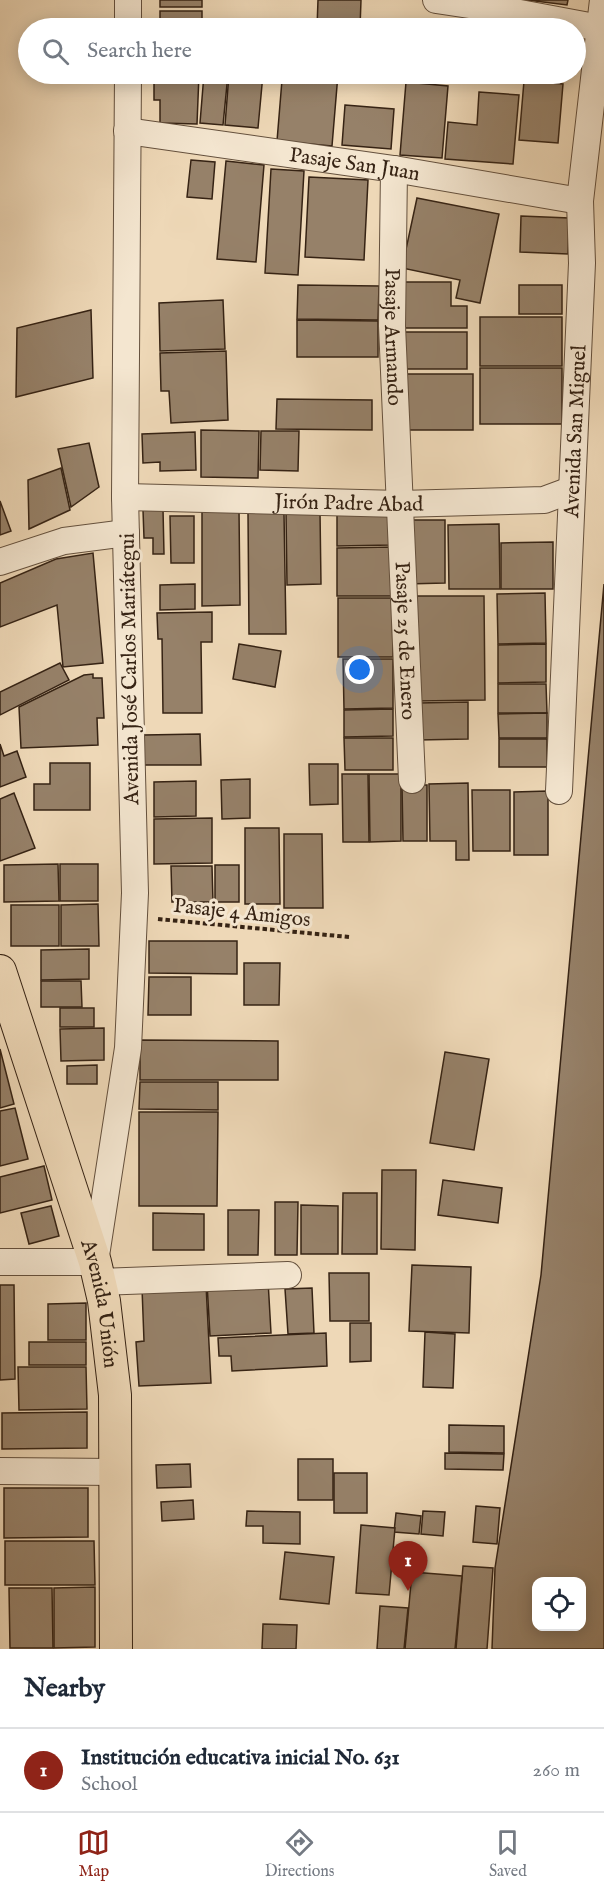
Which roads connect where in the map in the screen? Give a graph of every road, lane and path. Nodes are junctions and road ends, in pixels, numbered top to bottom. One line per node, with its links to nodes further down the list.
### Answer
1 (128, 0): 4 (street)
2 (436, 0): 5 (street)
3 (603, 0): 7 (street, Avenida San Miguel)
4 (128, 18)
5 (549, 18)
6 (586, 25): 7 (street)
7 (600, 28): 11 (street, Avenida San Miguel)
8 (128, 84): 9 (street, Avenida José Carlos Mariátegui)
9 (127, 131): 10 (street, Pasaje San Juan); 13 (street, Avenida José Carlos Mariátegui)
10 (394, 169): 11 (street, Pasaje San Juan); 14 (street, Pasaje Armando)
11 (580, 201): 12 (street, Avenida San Miguel)
12 (571, 490): 14 (street, Jirón Padre Abad); 18 (street, Avenida San Miguel)
13 (125, 497): 14 (street, Jirón Padre Abad); 15 (street, Avenida José Carlos Mariátegui)
14 (400, 504): 17 (street, Pasaje 25 de Enero)
15 (126, 533): 16 (street); 19 (street, Avenida José Carlos Mariátegui)
16 (0, 562)
17 (412, 780)
18 (559, 791)
19 (134, 916): 20 (path, Pasaje 4 Amigos); 23 (street, Avenida José Carlos Mariátegui)
20 (349, 937)
21 (0, 971): 23 (main road, Avenida Unión)
22 (0, 1262): 23 (street)
23 (97, 1272): 24 (street); 26 (main road, Avenida Unión)
24 (288, 1275)
25 (0, 1471): 26 (street)
26 (115, 1473): 27 (main road, Avenida Unión)
27 (116, 1649)

